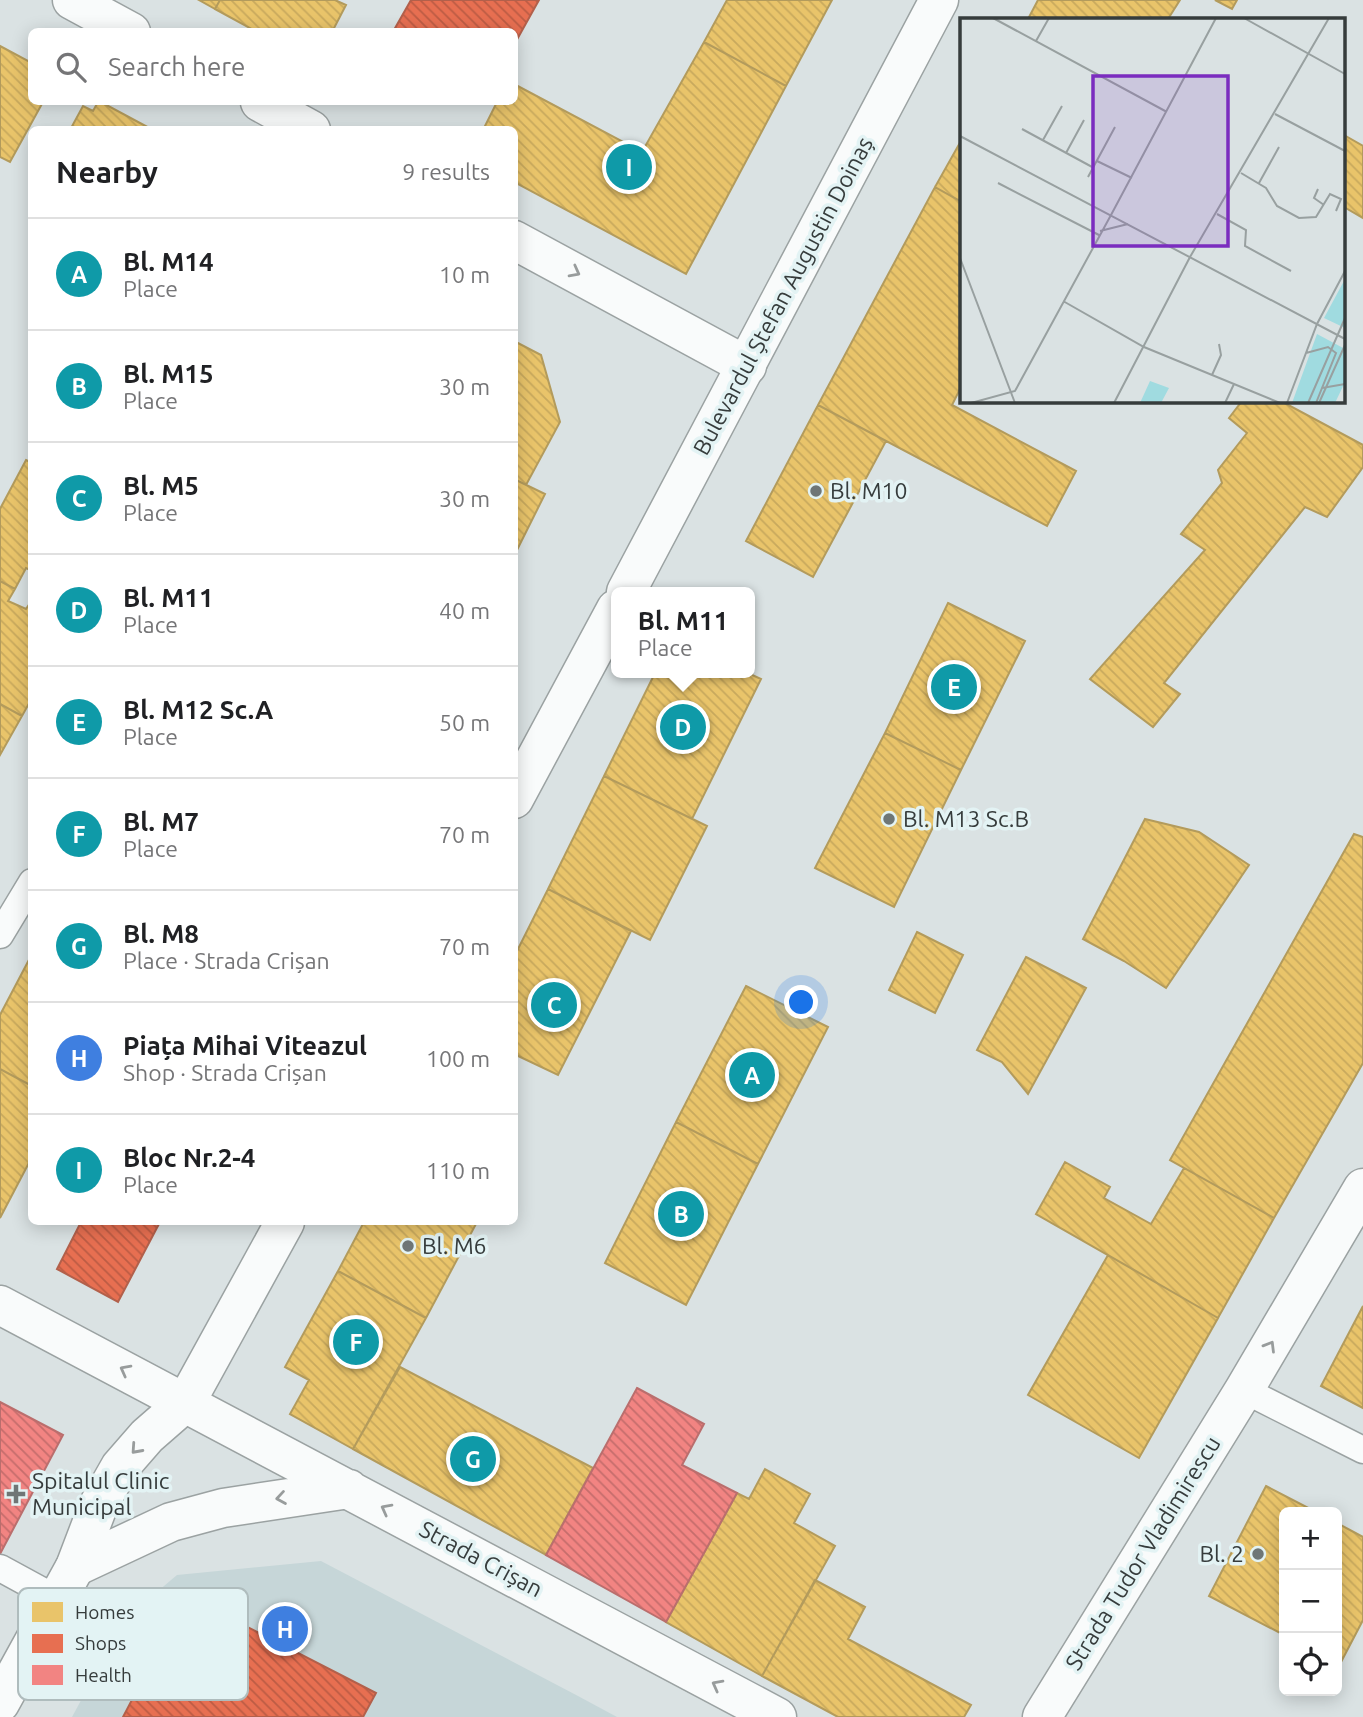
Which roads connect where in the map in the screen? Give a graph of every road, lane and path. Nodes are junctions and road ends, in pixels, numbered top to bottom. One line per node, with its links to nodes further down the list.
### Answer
1 (72, 0): 3 (main road)
2 (939, 0): 7 (main road, Bulevardul Ștefan Augustin Doinaș)
3 (124, 28)
4 (265, 105): 5 (main road)
5 (304, 126)
6 (518, 242): 7 (main road, one-way to 7)
7 (747, 366): 8 (main road, Bulevardul Ștefan Augustin Doinaș)
8 (629, 587)
9 (611, 620): 10 (main road)
10 (518, 792)
11 (28, 888): 12 (lane)
12 (2, 929)
13 (1363, 1188): 16 (main road, Strada Tudor Vladimirescu, one-way to 13)
14 (283, 1225): 17 (main road)
15 (0, 1305): 17 (main road, Strada Crișan, one-way to 15)
16 (1244, 1390): 18 (lane); 26 (main road, Strada Tudor Vladimirescu)
17 (186, 1402): 19 (main road, Strada Crișan); 21 (main road, one-way to 21)
18 (1363, 1450)
19 (349, 1489): 21 (main road, one-way to 21); 25 (main road, Strada Crișan, one-way to 19)
20 (0, 1568): 21 (lane)
21 (66, 1583): 22 (main road)
22 (63, 1588)
23 (18, 1670): 24 (main road)
24 (0, 1703)
25 (777, 1717)
26 (1042, 1717)

